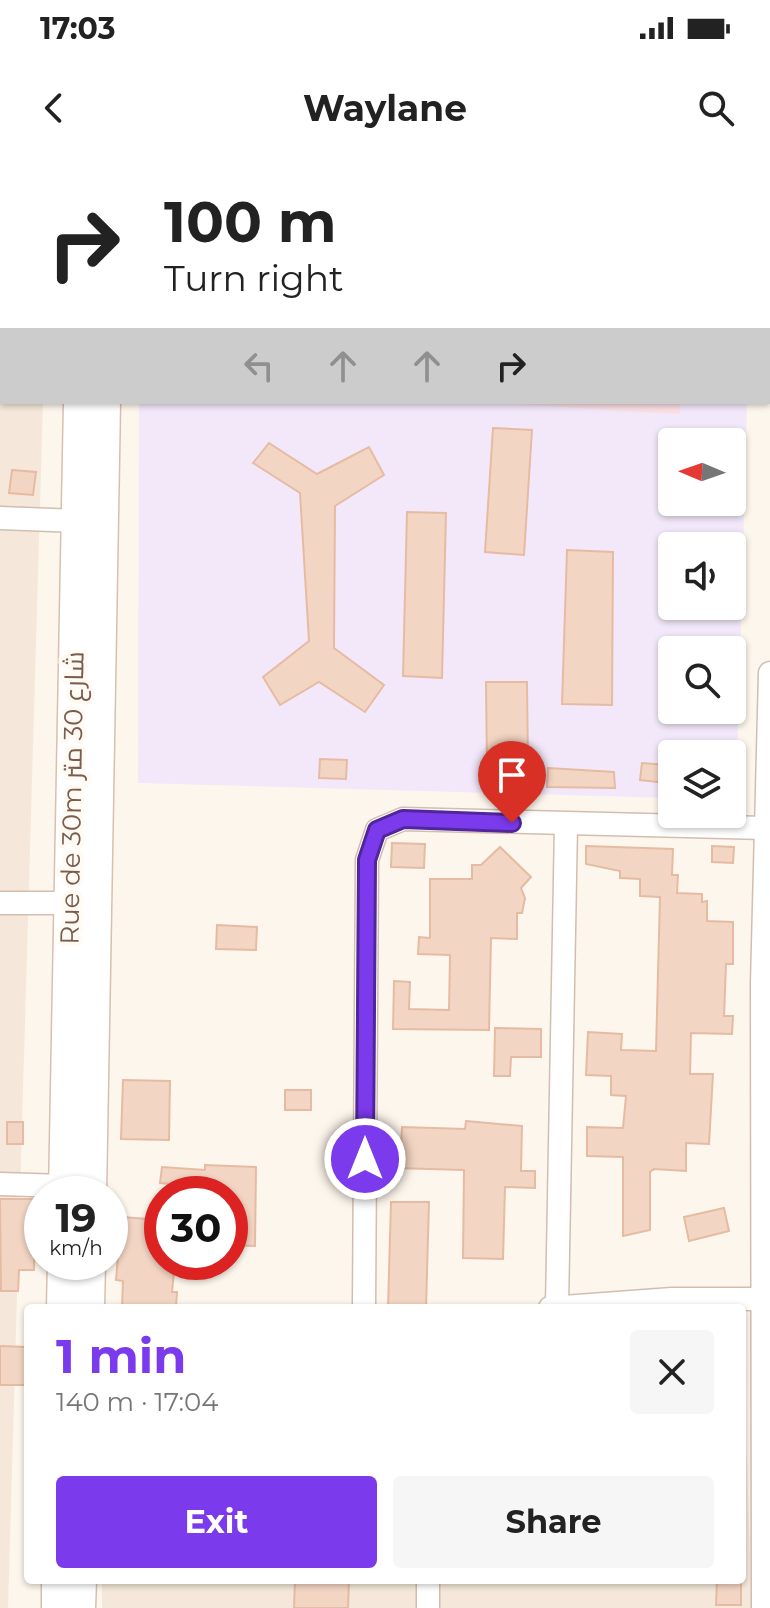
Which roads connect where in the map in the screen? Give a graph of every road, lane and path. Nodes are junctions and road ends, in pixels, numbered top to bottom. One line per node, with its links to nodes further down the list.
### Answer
1 (79, 404): 4 (street, Rue de 30m شارع 30 متر)
2 (105, 404): 12 (street, Rue de 30m شارع 30 متر)
3 (0, 518): 4 (street)
4 (78, 521): 9 (street, Rue de 30m شارع 30 متر)
5 (770, 673): 7 (street)
6 (566, 824): 7 (street); 20 (street); 21 (street)
7 (765, 828): 10 (street)
8 (0, 903): 9 (street)
9 (70, 903): 11 (street, Rue de 30m شارع 30 متر)
10 (766, 984): 17 (street)
11 (73, 1176)
12 (74, 1176)
13 (0, 1184): 14 (street)
14 (24, 1186)
15 (63, 1280): 18 (street)
16 (90, 1280): 19 (street)
17 (765, 1299): 22 (street); 29 (street)
18 (62, 1304)
19 (89, 1304)
20 (364, 1304)
21 (554, 1304)
22 (598, 1304)
23 (57, 1584): 26 (street)
24 (81, 1584): 27 (street)
25 (428, 1584): 28 (street)
26 (57, 1608)
27 (80, 1608)
28 (428, 1608)
29 (763, 1608)

